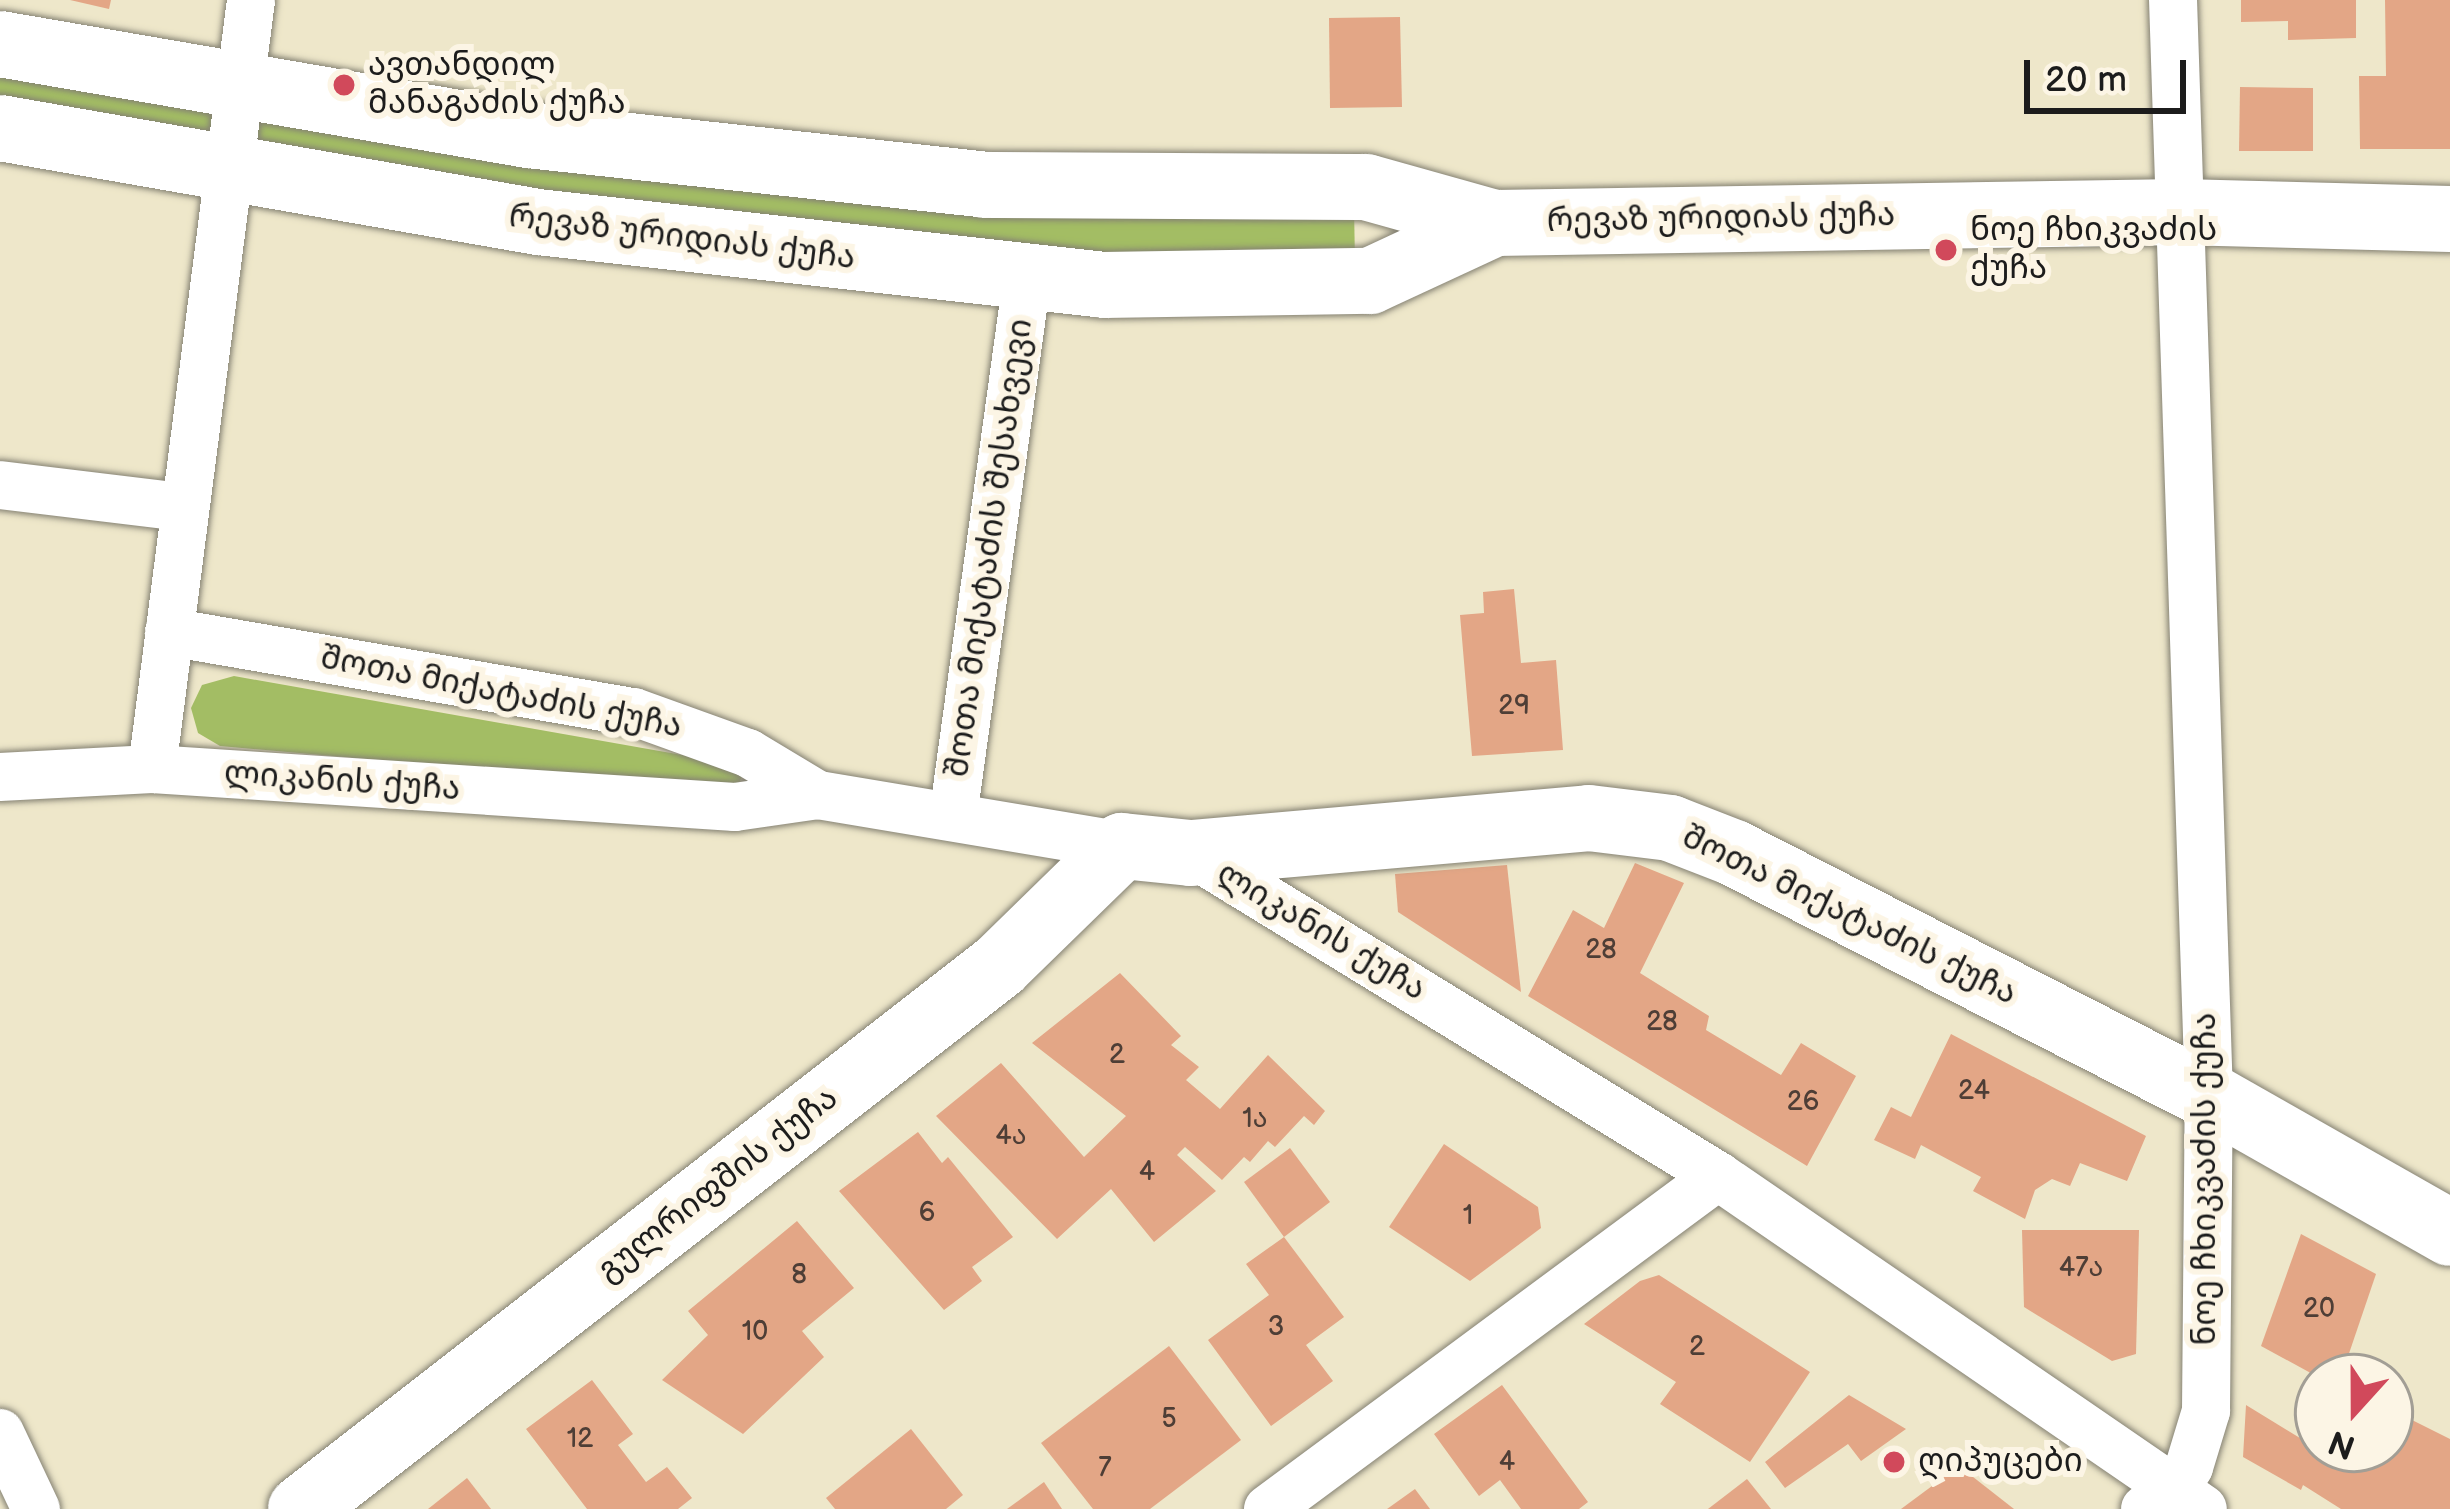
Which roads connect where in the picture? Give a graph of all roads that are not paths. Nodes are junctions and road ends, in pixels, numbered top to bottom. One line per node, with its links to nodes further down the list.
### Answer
1 (251, 0): 4 (street)
2 (2173, 0): 8 (street, ნოე ჩხიკვაძის ქუჩა)
3 (0, 44): 4 (street, რევაზ ურიდიას ქუჩა)
4 (241, 84): 6 (street); 7 (street, რევაზ ურიდიას ქუჩა)
5 (0, 128): 6 (street, რევაზ ურიდიას ქუჩა)
6 (228, 168): 11 (street, რევაზ ურიდიას ქუჩა); 14 (street)
7 (1366, 187): 10 (street, რევაზ ურიდიას ქუჩა); 12 (street)
8 (2181, 212): 9 (street, რევაზ ურიდიას ქუჩა); 10 (street, რევაზ ურიდიას ქუჩა); 22 (street, ნოე ჩხიკვაძის ქუჩა)
9 (2450, 219)
10 (1495, 223): 12 (street, რევაზ ურიდიას ქუჩა)
11 (1027, 279): 12 (street, რევაზ ურიდიას ქუჩა); 19 (street, შოთა მიქატაძის შესახვევი)
12 (1370, 281)
13 (0, 485): 14 (street)
14 (183, 507): 15 (street)
15 (169, 632): 16 (street); 18 (street, შოთა მიქატაძის ქუჩა)
16 (152, 770): 17 (street, ლიკანის ქუჩა); 18 (street, ლიკანის ქუჩა)
17 (0, 777)
18 (818, 795): 19 (street, ლიკანის ქუჩა)
19 (953, 817): 20 (street, ლიკანის ქუჩა)
20 (1122, 846): 21 (street, ლიკანის ქუჩა); 28 (street, გულრიფშის ქუჩა)
21 (1191, 853): 22 (street, შოთა მიქატაძის ქუჩა); 23 (street, ლიკანის ქუჩა)
22 (2209, 1096): 24 (street, შოთა მიქატაძის ქუჩა); 26 (street, ნოე ჩხიკვაძის ქუჩა)
23 (1718, 1176): 26 (street, ლიკანის ქუჩა); 29 (street)
24 (2450, 1233)
25 (0, 1433): 27 (street)
26 (2174, 1502)
27 (36, 1509)
28 (301, 1509)
29 (1268, 1509)

